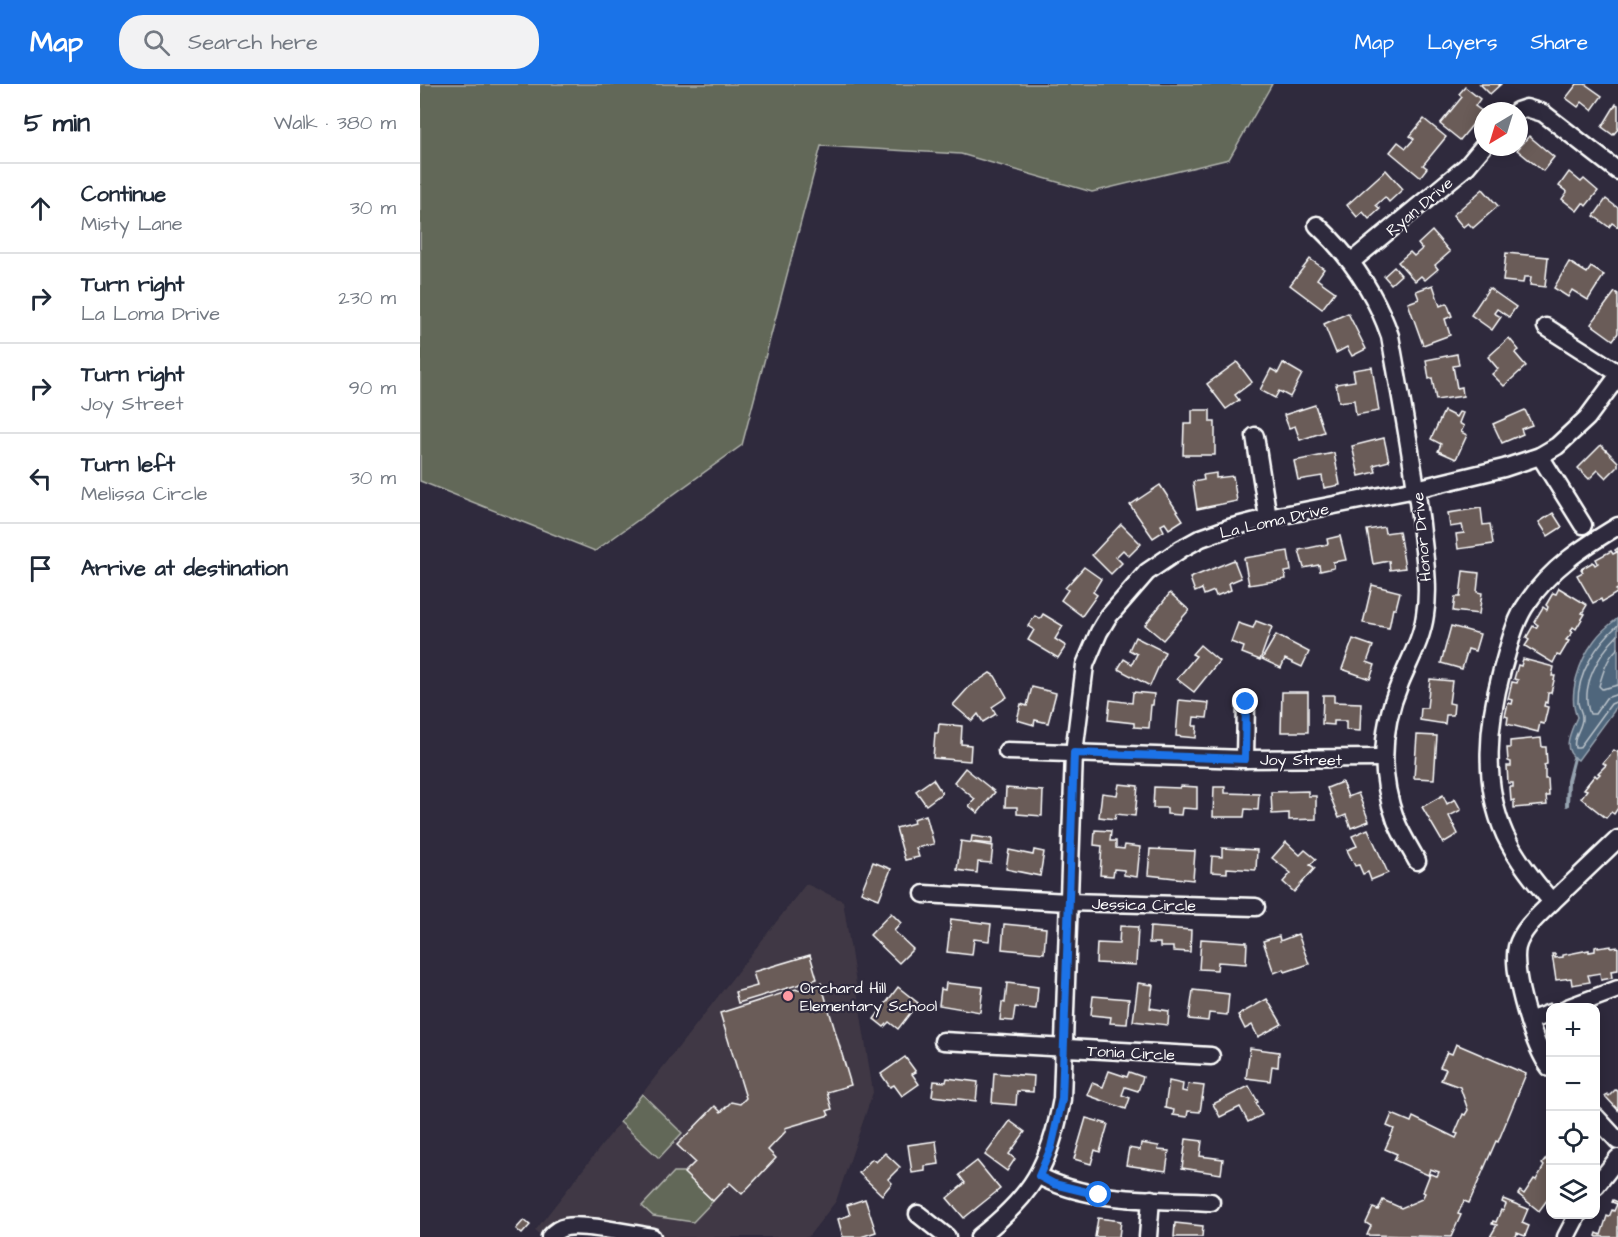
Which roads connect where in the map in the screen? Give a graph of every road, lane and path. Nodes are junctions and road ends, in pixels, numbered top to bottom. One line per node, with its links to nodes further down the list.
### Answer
1 (1528, 109): 3 (street)
2 (1475, 156): 5 (street, Ryan Drive)
3 (1618, 171)
4 (1317, 225): 5 (street, Honor Drive)
5 (1352, 261): 10 (street, Honor Drive)
6 (1546, 327): 7 (street)
7 (1618, 375): 9 (street, La Loma Drive)
8 (1255, 436): 11 (street)
9 (1540, 456): 10 (street, La Loma Drive); 12 (street)
10 (1416, 489): 11 (street, La Loma Drive); 17 (street, Honor Drive)
11 (1269, 519): 16 (street, La Loma Drive)
12 (1583, 525)
13 (1618, 526): 23 (street)
14 (1246, 702): 18 (street)
15 (1007, 751): 16 (street, Joy Street)
16 (1074, 753): 18 (street, Joy Street); 22 (street, La Loma Drive)
17 (1384, 758): 18 (street, Joy Street); 20 (street, Honor Drive)
18 (1245, 759)
19 (1618, 839): 23 (street)
20 (1417, 861)
21 (924, 894): 22 (street, Jessica Circle)
22 (1068, 902): 24 (street, Jessica Circle); 30 (street, La Loma Drive)
23 (1552, 902): 28 (street)
24 (1256, 907)
25 (1618, 989): 26 (street)
26 (1580, 1003)
27 (1546, 1015): 28 (street)
28 (1529, 1021): 32 (street)
29 (943, 1041): 30 (street, Tonia Circle)
30 (1063, 1048): 31 (street, Tonia Circle); 36 (street, La Loma Drive)
31 (1212, 1056)
32 (1546, 1060)
33 (1600, 1121): 34 (street)
34 (1618, 1141)
35 (1618, 1158): 37 (street)
36 (1039, 1176): 38 (street); 45 (street, La Loma Drive)
37 (1600, 1181)
38 (1151, 1199): 39 (street); 46 (street)
39 (1211, 1202)
40 (918, 1214): 44 (street)
41 (1576, 1219): 47 (street)
42 (550, 1237): 43 (street)
43 (652, 1237)
44 (946, 1237)
45 (979, 1237)
46 (1148, 1237)
47 (1566, 1237)

